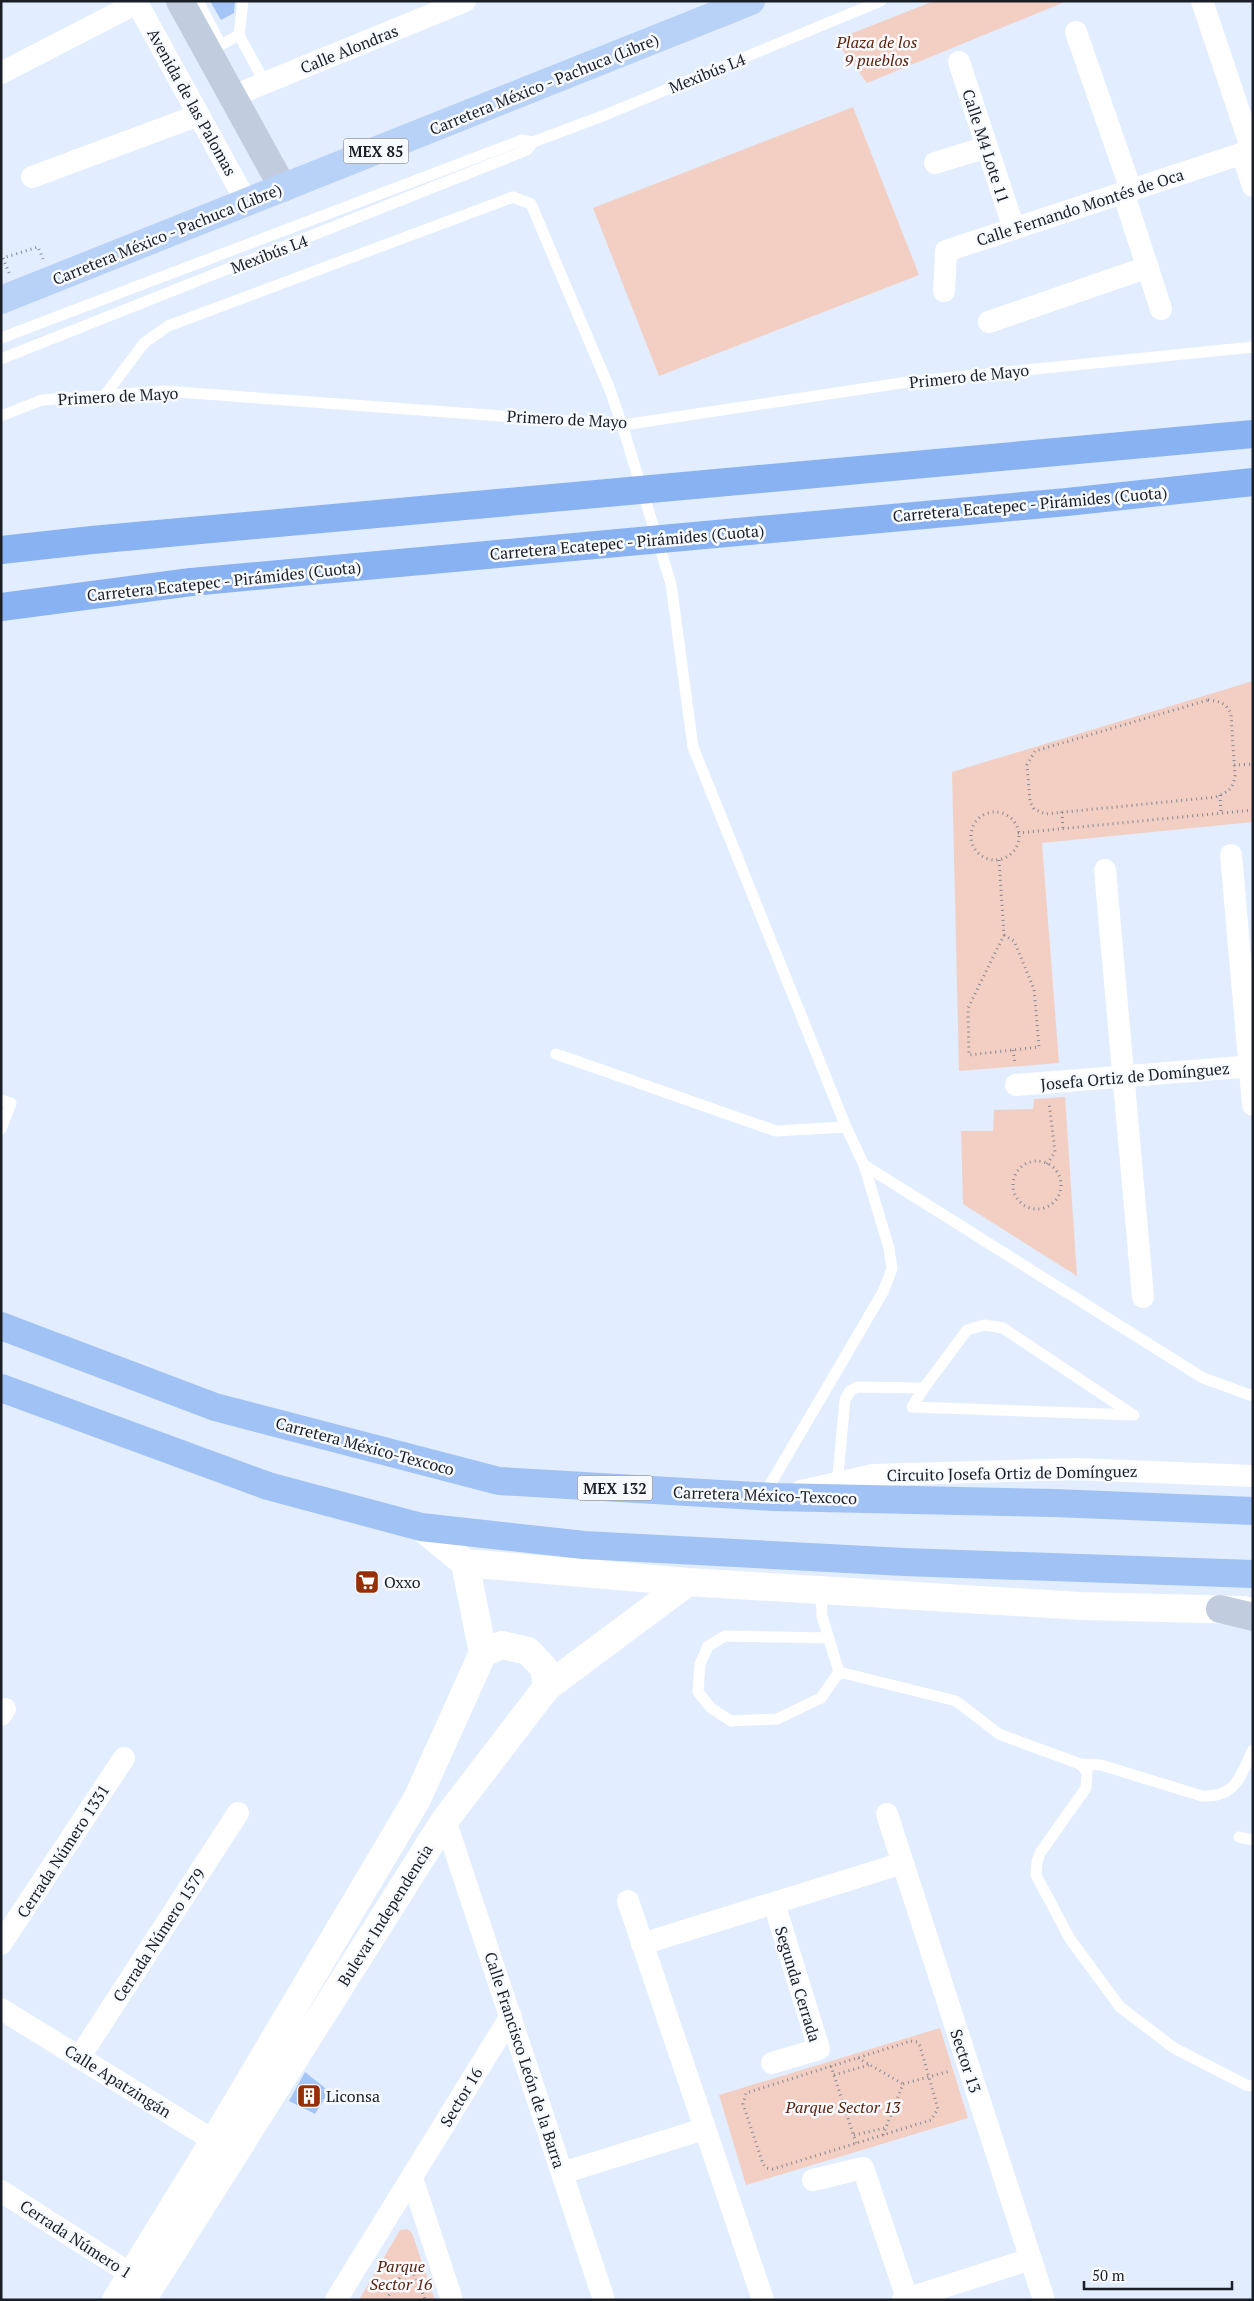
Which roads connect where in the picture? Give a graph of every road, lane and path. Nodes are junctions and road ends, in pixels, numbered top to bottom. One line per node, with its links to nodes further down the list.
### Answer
1 (180, 1): 12 (main road)
2 (198, 1): 12 (lane)
3 (242, 1): 11 (lane)
4 (465, 1): 9 (street, Calle Alondras)
5 (752, 1): 24 (main road, Carretera México - Pachuca (Libre) / MEX 85)
6 (881, 1): 18 (lane, Mexibús L4)
7 (1202, 1): 20 (street)
8 (137, 2): 14 (street); 17 (street, Avenida de las Palomas)
9 (439, 6): 15 (street, Calle Alondras)
10 (1076, 32): 25 (street)
11 (239, 35): 12 (lane); 15 (lane)
12 (215, 48): 16 (main road)
13 (959, 62): 19 (street, Calle M4 Lote 11)
14 (1, 73)
15 (265, 83): 16 (street, Calle Alondras)
16 (232, 96): 24 (main road)
17 (199, 115): 22 (street); 26 (street, Avenida de las Palomas)
18 (533, 142): 35 (lane, Mexibús L4); 37 (lane, Mexibús L4)
19 (987, 147): 21 (street); 27 (street, Calle M4 Lote 11)
20 (1249, 151): 23 (street); 25 (street, Calle Fernando Montés de Oca)
21 (935, 163)
22 (32, 177)
23 (1253, 186)
24 (283, 188): 26 (main road, Carretera México - Pachuca (Libre) / MEX 85)
25 (1127, 191): 27 (street, Calle Fernando Montés de Oca); 30 (street)
26 (247, 203): 32 (main road, Carretera México - Pachuca (Libre) / MEX 85)
27 (1014, 229): 31 (street, Calle Fernando Montés de Oca)
28 (38, 246): 29 (path)
29 (3, 258)
30 (1148, 267): 33 (street); 34 (street)
31 (944, 291)
32 (1, 300)
33 (1161, 309)
34 (989, 322)
35 (1, 338)
36 (1253, 347): 38 (lane, Primero de Mayo)
37 (1, 359)
38 (105, 395): 39 (lane, Primero de Mayo); 63 (lane)
39 (1, 416)
40 (1253, 434): 42 (highway)
41 (1253, 482): 43 (highway, Carretera Ecatepec - Pirámides (Cuota))
42 (1, 550)
43 (1, 607)
44 (1253, 764): 45 (path)
45 (1234, 765): 46 (path); 48 (path)
46 (1220, 795): 48 (path); 49 (path)
47 (1253, 810): 49 (path)
48 (1062, 812): 50 (path)
49 (1222, 813): 50 (path)
50 (1063, 829): 51 (path)
51 (1018, 833): 53 (path); 53 (path)
52 (1231, 855): 57 (street)
53 (999, 860): 55 (path)
54 (1105, 870): 58 (street)
55 (1004, 935): 55 (path)
56 (556, 1054): 63 (lane)
57 (1251, 1066): 58 (street, Josefa Ortiz de Domínguez); 62 (street)
58 (1124, 1076): 59 (street, Josefa Ortiz de Domínguez); 67 (street)
59 (1047, 1082): 60 (street, Josefa Ortiz de Domínguez); 66 (path)
60 (1016, 1085)
61 (1, 1100): 64 (lane)
62 (1253, 1105)
63 (846, 1127): 65 (lane)
64 (1, 1129)
65 (864, 1164): 71 (lane); 74 (lane)
66 (1047, 1164): 66 (path)
67 (1143, 1297)
68 (1, 1326): 74 (highway, Carretera México-Texcoco / MEX 132)
69 (1, 1388): 76 (highway)
70 (924, 1388): 70 (lane); 73 (lane)
71 (1253, 1396)
72 (1253, 1476): 73 (street, Circuito Josefa Ortiz de Domínguez)
73 (837, 1491): 74 (highway, Carretera México-Texcoco / MEX 132); 75 (highway, Carretera México-Texcoco / MEX 132)
74 (768, 1497)
75 (1253, 1511)
76 (422, 1527): 77 (street); 78 (highway)
77 (465, 1563): 79 (street); 85 (street)
78 (1253, 1574)
79 (688, 1582): 80 (street); 87 (street, Bulevar Independencia)
80 (821, 1590): 81 (street); 84 (lane)
81 (1220, 1609): 82 (street); 83 (main road)
82 (1253, 1611)
83 (1253, 1616)
84 (829, 1638): 86 (lane); 86 (lane)
85 (483, 1652): 87 (street); 118 (street, Bulevar Independencia)
86 (839, 1672): 90 (lane)
87 (547, 1687): 93 (street, Bulevar Independencia)
88 (1253, 1750): 90 (lane)
89 (124, 1758): 99 (street, Cerrada Número 1331)
90 (1080, 1764): 112 (lane)
91 (238, 1813): 103 (street, Cerrada Número 1579)
92 (887, 1814): 96 (street, Sector 13)
93 (445, 1820): 102 (street, Calle Francisco León de la Barra); 118 (street, Bulevar Independencia)
94 (1239, 1837): 95 (lane)
95 (1253, 1840)
96 (903, 1863): 98 (street); 108 (street, Sector 13)
97 (628, 1901): 100 (street)
98 (774, 1903): 100 (street); 104 (street, Segunda Cerrada)
99 (1, 1944)
100 (642, 1944): 114 (street)
101 (1, 2009): 103 (street, Calle Apatzingán)
102 (511, 2016): 120 (street, Calle Francisco León de la Barra); 121 (street, Sector 16)
103 (79, 2058): 118 (street, Calle Apatzingán)
104 (825, 2058): 105 (path); 106 (street, Segunda Cerrada); 109 (path); 117 (path)
105 (858, 2058): 107 (path); 110 (path)
106 (772, 2063)
107 (869, 2065): 109 (path); 111 (path)
108 (967, 2066): 110 (path); 124 (street, Sector 13)
109 (834, 2075): 115 (path)
110 (928, 2077): 111 (path); 116 (path)
111 (903, 2084): 113 (path)
112 (1253, 2086)
113 (886, 2128): 115 (path); 116 (path)
114 (704, 2129): 120 (street); 133 (street)
115 (854, 2135): 117 (path)
116 (883, 2135): 117 (path)
117 (856, 2143): 119 (path)
118 (224, 2147): 125 (street, Bulevar Independencia)
119 (863, 2168): 122 (street); 126 (street)
120 (562, 2173): 132 (street, Calle Francisco León de la Barra)
121 (412, 2178): 128 (street, Sector 16); 131 (street)
122 (813, 2180)
123 (1, 2191): 125 (street, Cerrada Número 1)
124 (1031, 2259): 126 (street); 134 (street, Sector 13)
125 (141, 2287): 127 (street, Bulevar Independencia)
126 (905, 2299)
127 (116, 2300)
128 (336, 2300)
129 (386, 2300): 130 (path)
130 (425, 2300)
131 (452, 2300)
132 (604, 2300)
133 (763, 2300)
134 (1044, 2300)

